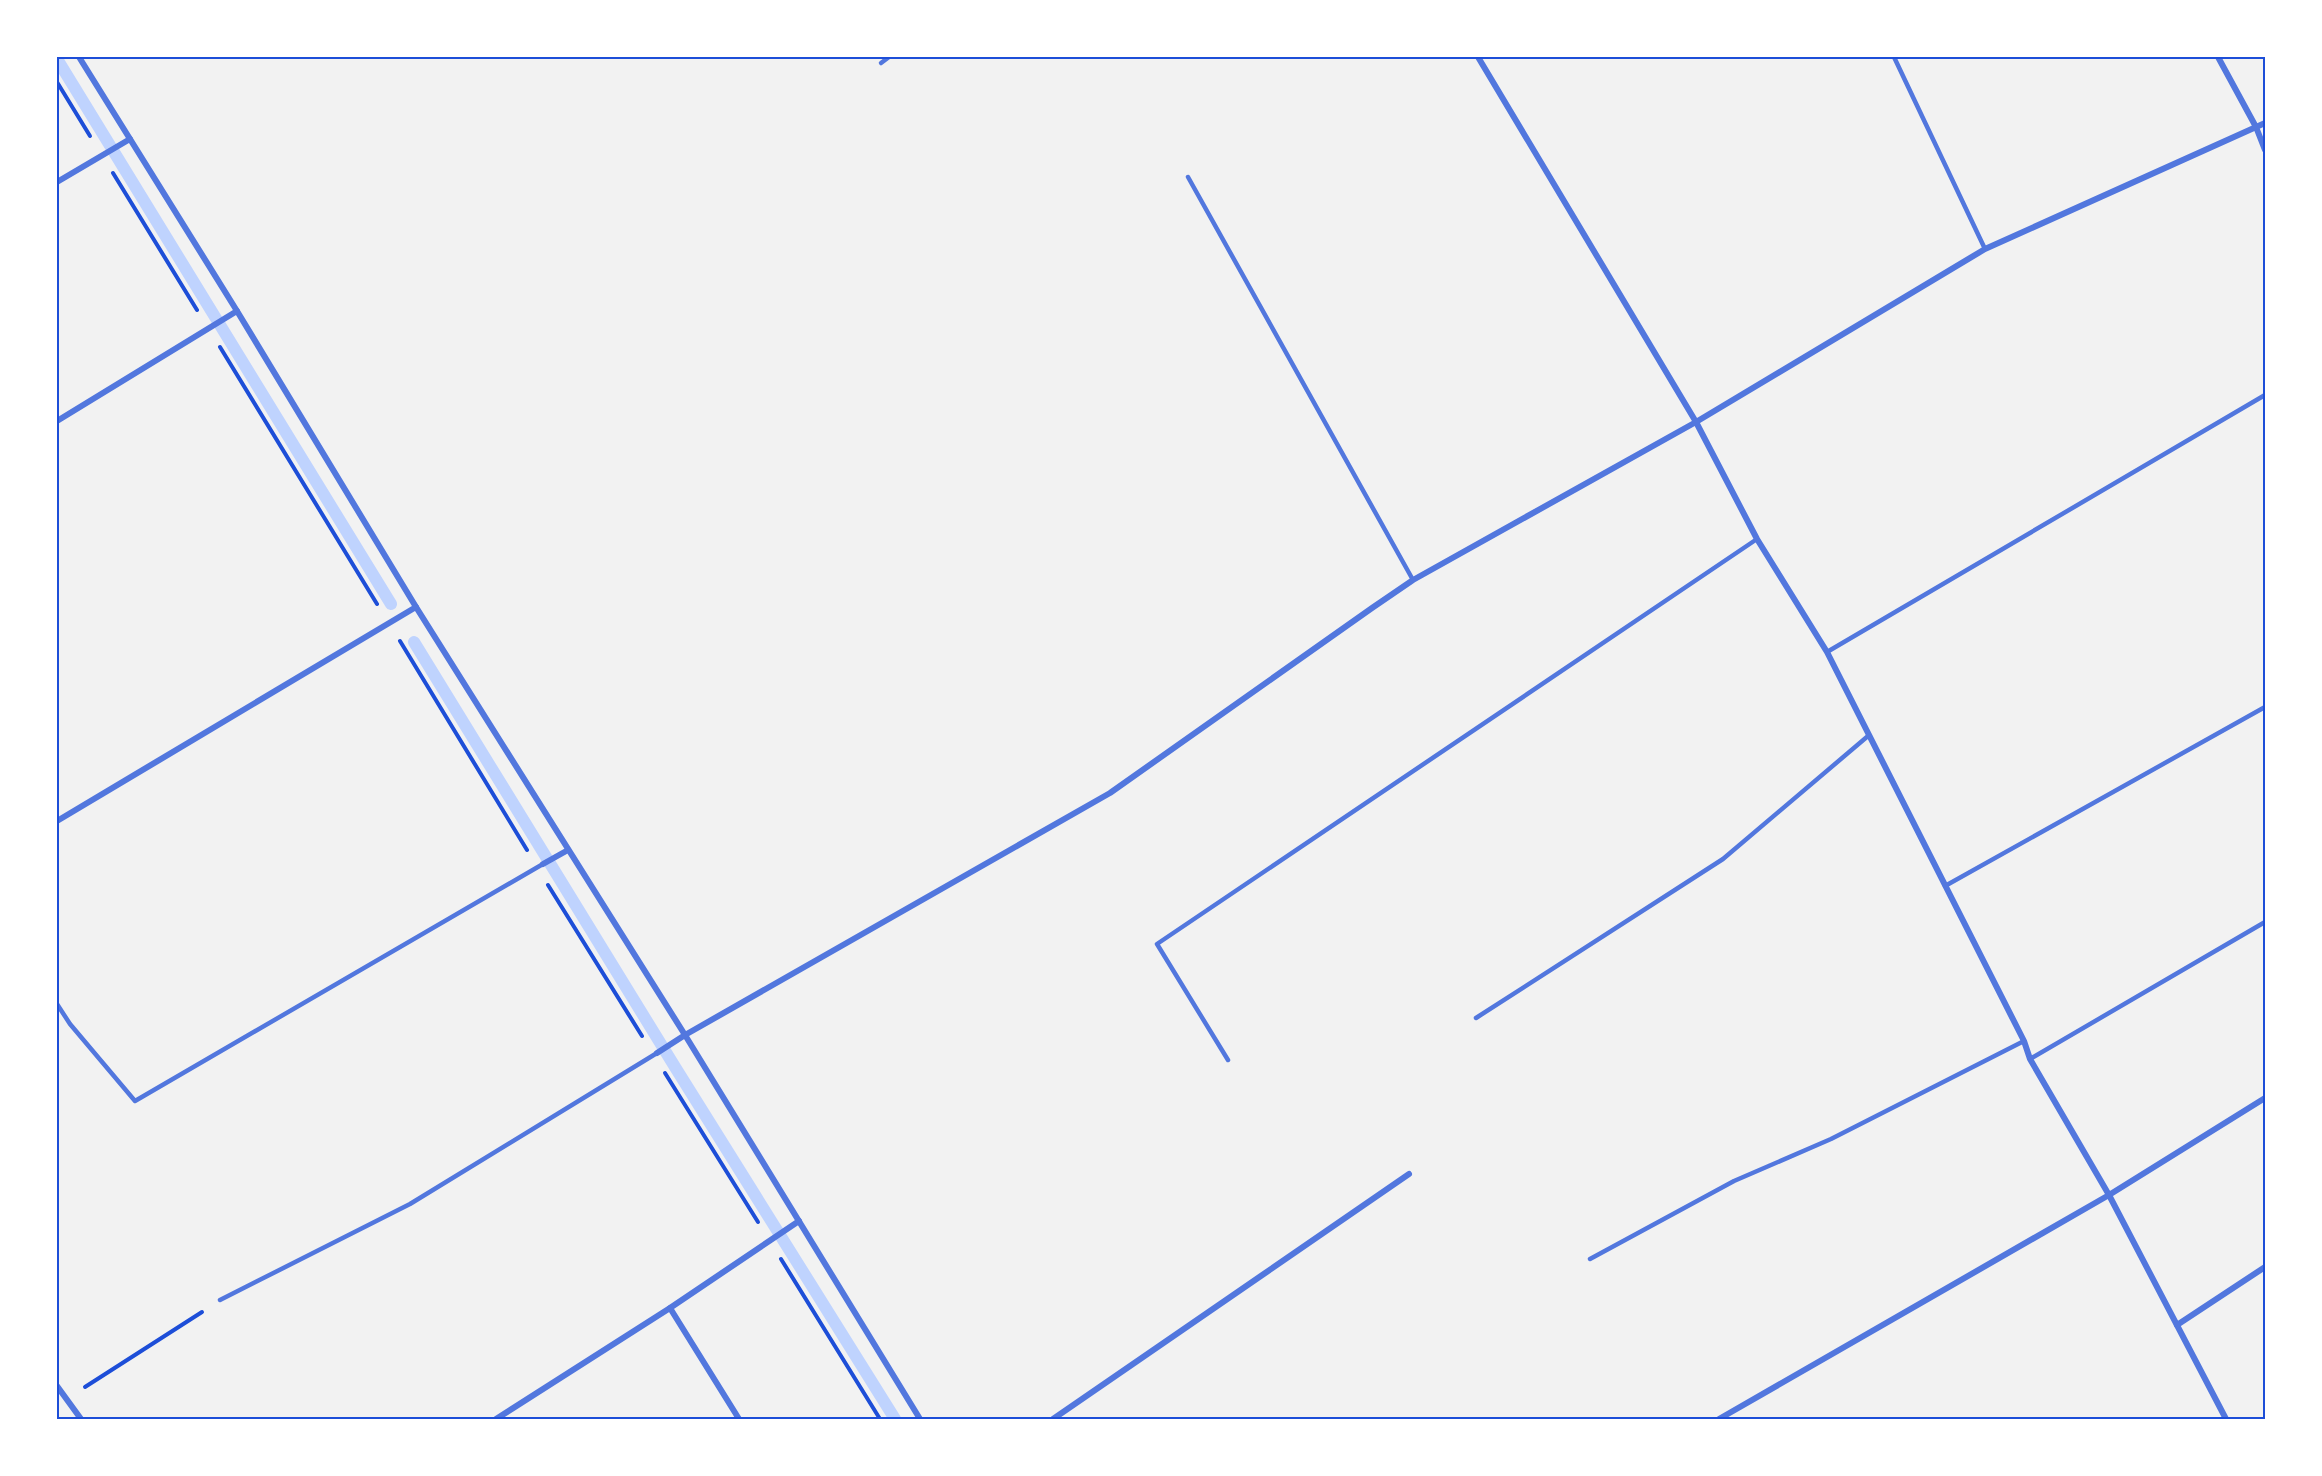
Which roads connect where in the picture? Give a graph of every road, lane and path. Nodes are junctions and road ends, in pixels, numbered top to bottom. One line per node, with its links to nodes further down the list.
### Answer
1 (79, 57): 10 (street)
2 (890, 57): 6 (lane)
3 (1478, 57): 20 (street)
4 (1894, 57): 15 (lane)
5 (2218, 57): 9 (street)
6 (881, 63)
7 (57, 82): 12 (path)
8 (2265, 123): 9 (street)
9 (2256, 128): 11 (street); 15 (street)
10 (130, 139): 12 (street); 16 (street)
11 (2265, 150)
12 (102, 155): 14 (street); 17 (path)
13 (1188, 177): 22 (lane)
14 (57, 182)
15 (1985, 249): 20 (street)
16 (237, 310): 17 (street); 23 (street)
17 (209, 330): 19 (street); 24 (path)
18 (2265, 395): 25 (lane)
19 (57, 421)
20 (1696, 422): 21 (street); 22 (street)
21 (1757, 539): 25 (street); 39 (lane)
22 (1413, 580): 35 (street)
23 (416, 607): 24 (street); 29 (street)
24 (390, 624): 28 (street); 30 (path)
25 (1827, 652): 27 (street)
26 (2265, 707): 31 (lane)
27 (1868, 736): 31 (street); 34 (lane)
28 (57, 821)
29 (568, 850): 30 (street); 35 (street)
30 (540, 866): 33 (lane); 37 (path)
31 (1945, 886): 36 (street)
32 (2265, 922): 38 (lane)
33 (57, 1004)
34 (1476, 1018)
35 (685, 1035): 37 (street); 43 (street)
36 (2024, 1041): 38 (street); 45 (lane)
37 (656, 1054): 44 (path); 47 (lane)
38 (2030, 1059): 42 (street)
39 (1228, 1060)
40 (2265, 1098): 42 (street)
41 (1408, 1174): 57 (street)
42 (2109, 1195): 49 (street); 58 (street)
43 (799, 1221): 44 (street); 56 (street)
44 (770, 1240): 48 (street); 55 (path)
45 (1590, 1259)
46 (2265, 1267): 49 (street)
47 (220, 1300): 51 (path)
48 (670, 1308): 53 (street); 54 (street)
49 (2177, 1325): 59 (street)
50 (57, 1387): 51 (street)
51 (68, 1400): 52 (street)
52 (81, 1419)
53 (496, 1419)
54 (738, 1419)
55 (880, 1419)
56 (920, 1419)
57 (1053, 1419)
58 (1719, 1419)
59 (2226, 1419)

